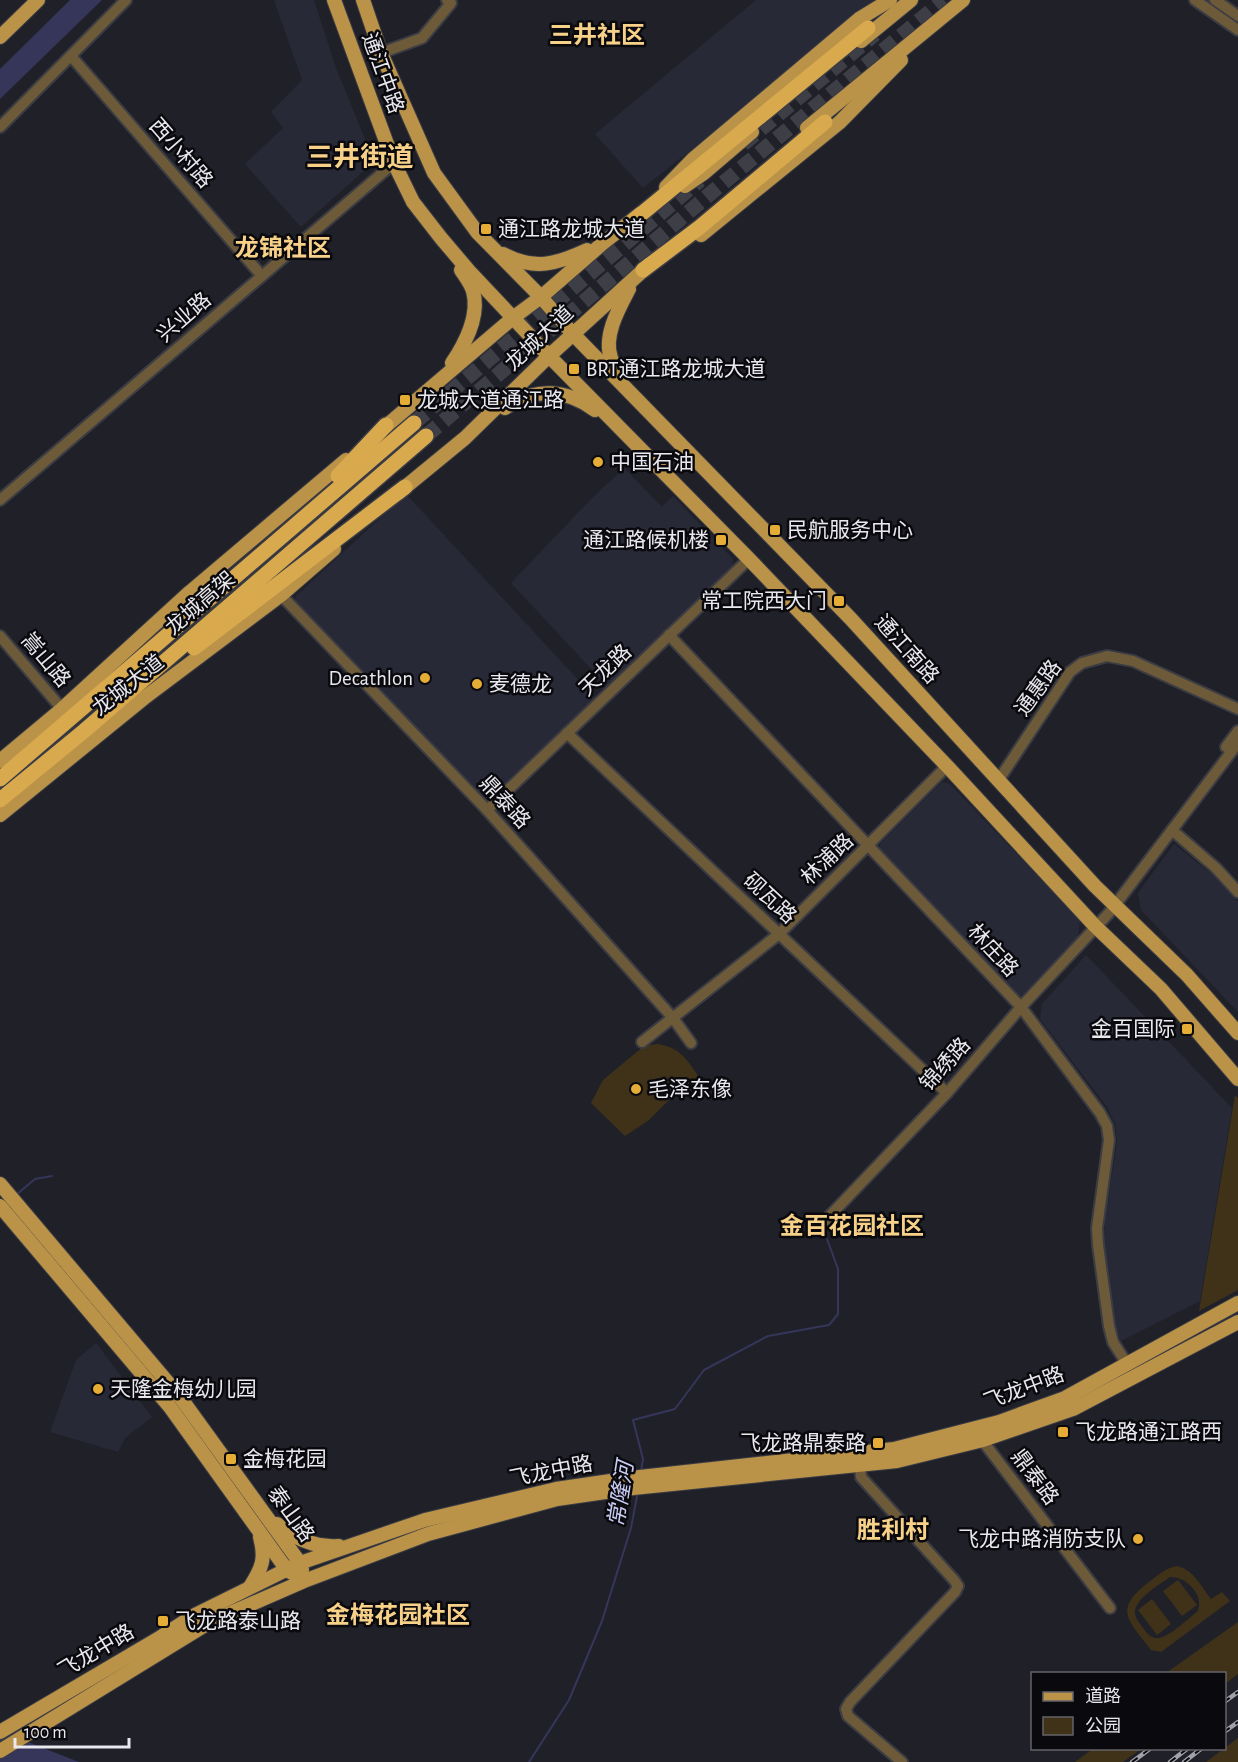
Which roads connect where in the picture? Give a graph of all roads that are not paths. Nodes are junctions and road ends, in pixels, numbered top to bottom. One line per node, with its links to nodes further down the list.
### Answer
1 (28, 0): 13 (main road)
2 (38, 0): 16 (main road)
3 (126, 0): 18 (street)
4 (334, 0): 21 (main road, 通江中路)
5 (363, 0): 17 (main road, 通江中路)
6 (447, 0): 17 (street)
7 (890, 0): 22 (main road)
8 (910, 0): 22 (main road)
9 (963, 0): 26 (main road, 龙城大道)
10 (1195, 0): 15 (street)
11 (1215, 0): 12 (street)
12 (1238, 16)
13 (0, 28)
14 (868, 28): 22 (highway)
15 (1238, 30)
16 (0, 37)
17 (381, 53): 24 (main road, 通江中路)
18 (71, 56): 20 (street); 27 (street, 西小村路)
19 (825, 122): 26 (highway)
20 (0, 127)
21 (394, 163): 23 (main road, 通江中路); 27 (street, 兴业路)
22 (634, 220): 25 (main road)
23 (441, 238): 29 (main road, 通江中路); 32 (main road)
24 (487, 243): 25 (main road); 28 (main road, 通江中路)
25 (603, 243): 28 (main road, 龙城大道)
26 (638, 275): 30 (main road, 龙城大道); 33 (main road)
27 (262, 276): 40 (street, 兴业路)
28 (541, 297): 29 (main road, 龙城大道); 30 (main road, 通江南路)
29 (514, 317): 31 (main road, 通江中路); 32 (main road, 龙城大道)
30 (573, 334): 31 (main road, 龙城大道); 33 (main road, 通江南路)
31 (549, 356): 36 (main road); 38 (main road, 龙城大道)
32 (442, 376): 35 (main road, 龙城大道)
33 (643, 405): 54 (main road, 通江南路)
34 (414, 423): 46 (highway, 龙城高架)
35 (386, 425): 46 (highway)
36 (624, 432): 38 (main road); 41 (main road)
37 (426, 436): 47 (highway, 龙城高架)
38 (465, 438): 39 (main road, 龙城大道)
39 (405, 487): 42 (main road, 龙城大道); 47 (highway)
40 (0, 500)
41 (750, 560): 44 (street, 天龙路); 52 (main road)
42 (281, 595): 56 (street, 鼎泰路); 57 (main road, 龙城大道)
43 (0, 636): 46 (street, 嵩山路)
44 (669, 636): 49 (street, 天龙路); 59 (street, 林庄路)
45 (1238, 709): 54 (street, 通惠路)
46 (67, 714): 51 (main road, 龙城大道); 53 (highway, 龙城高架)
47 (84, 731): 55 (highway, 龙城高架)
48 (1238, 731): 61 (street, 锦绣路)
49 (567, 733): 56 (street, 天龙路); 63 (street, 砚瓦路)
50 (1238, 743): 58 (street, 锦绣路)
51 (0, 761)
52 (947, 766): 59 (street, 林浦路); 62 (main road)
53 (0, 779)
54 (998, 781): 61 (main road, 通江南路)
55 (0, 800)
56 (487, 810): 65 (street, 鼎泰路)
57 (0, 815)
58 (1172, 830): 60 (street); 61 (street, 锦绣路)
59 (868, 846): 63 (street, 林浦路); 64 (street, 林庄路)
60 (1238, 892)
61 (1113, 903): 62 (street, 锦绣路); 66 (main road, 通江南路)
62 (1095, 926): 64 (street, 锦绣路); 69 (main road)
63 (779, 934): 65 (street, 林浦路); 70 (street, 砚瓦路)
64 (1021, 1007): 70 (street, 锦绣路); 75 (street, 林庄路)
65 (673, 1018): 67 (street, 林浦路); 68 (street, 鼎泰路)
66 (1238, 1033)
67 (642, 1042)
68 (691, 1043)
69 (1238, 1079)
70 (947, 1092): 72 (street, 锦绣路)
71 (6, 1200): 80 (main road, 泰山路); 81 (main road, 泰山路)
72 (821, 1225)
73 (1238, 1303): 75 (main road, 飞龙中路)
74 (1238, 1322): 77 (main road, 飞龙中路)
75 (1127, 1364): 76 (main road, 飞龙中路)
76 (973, 1428): 77 (street, 鼎泰路); 79 (main road, 飞龙中路)
77 (983, 1440): 78 (main road, 飞龙中路); 87 (street, 鼎泰路)
78 (860, 1465): 79 (main road, 飞龙中路); 90 (street)
79 (639, 1482): 82 (main road, 飞龙中路); 85 (main road, 飞龙中路)
80 (266, 1515): 82 (main road); 83 (main road, 泰山路)
81 (257, 1529): 84 (main road, 泰山路); 86 (main road)
82 (356, 1544): 83 (main road, 飞龙中路)
83 (300, 1563): 84 (main road, 飞龙中路); 85 (main road, 泰山路)
84 (287, 1570): 85 (main road, 泰山路); 86 (main road, 飞龙中路)
85 (304, 1581): 89 (main road, 飞龙中路)
86 (250, 1587): 88 (main road, 飞龙中路)
87 (1110, 1608)
88 (4, 1729)
89 (0, 1751)
90 (902, 1762)

